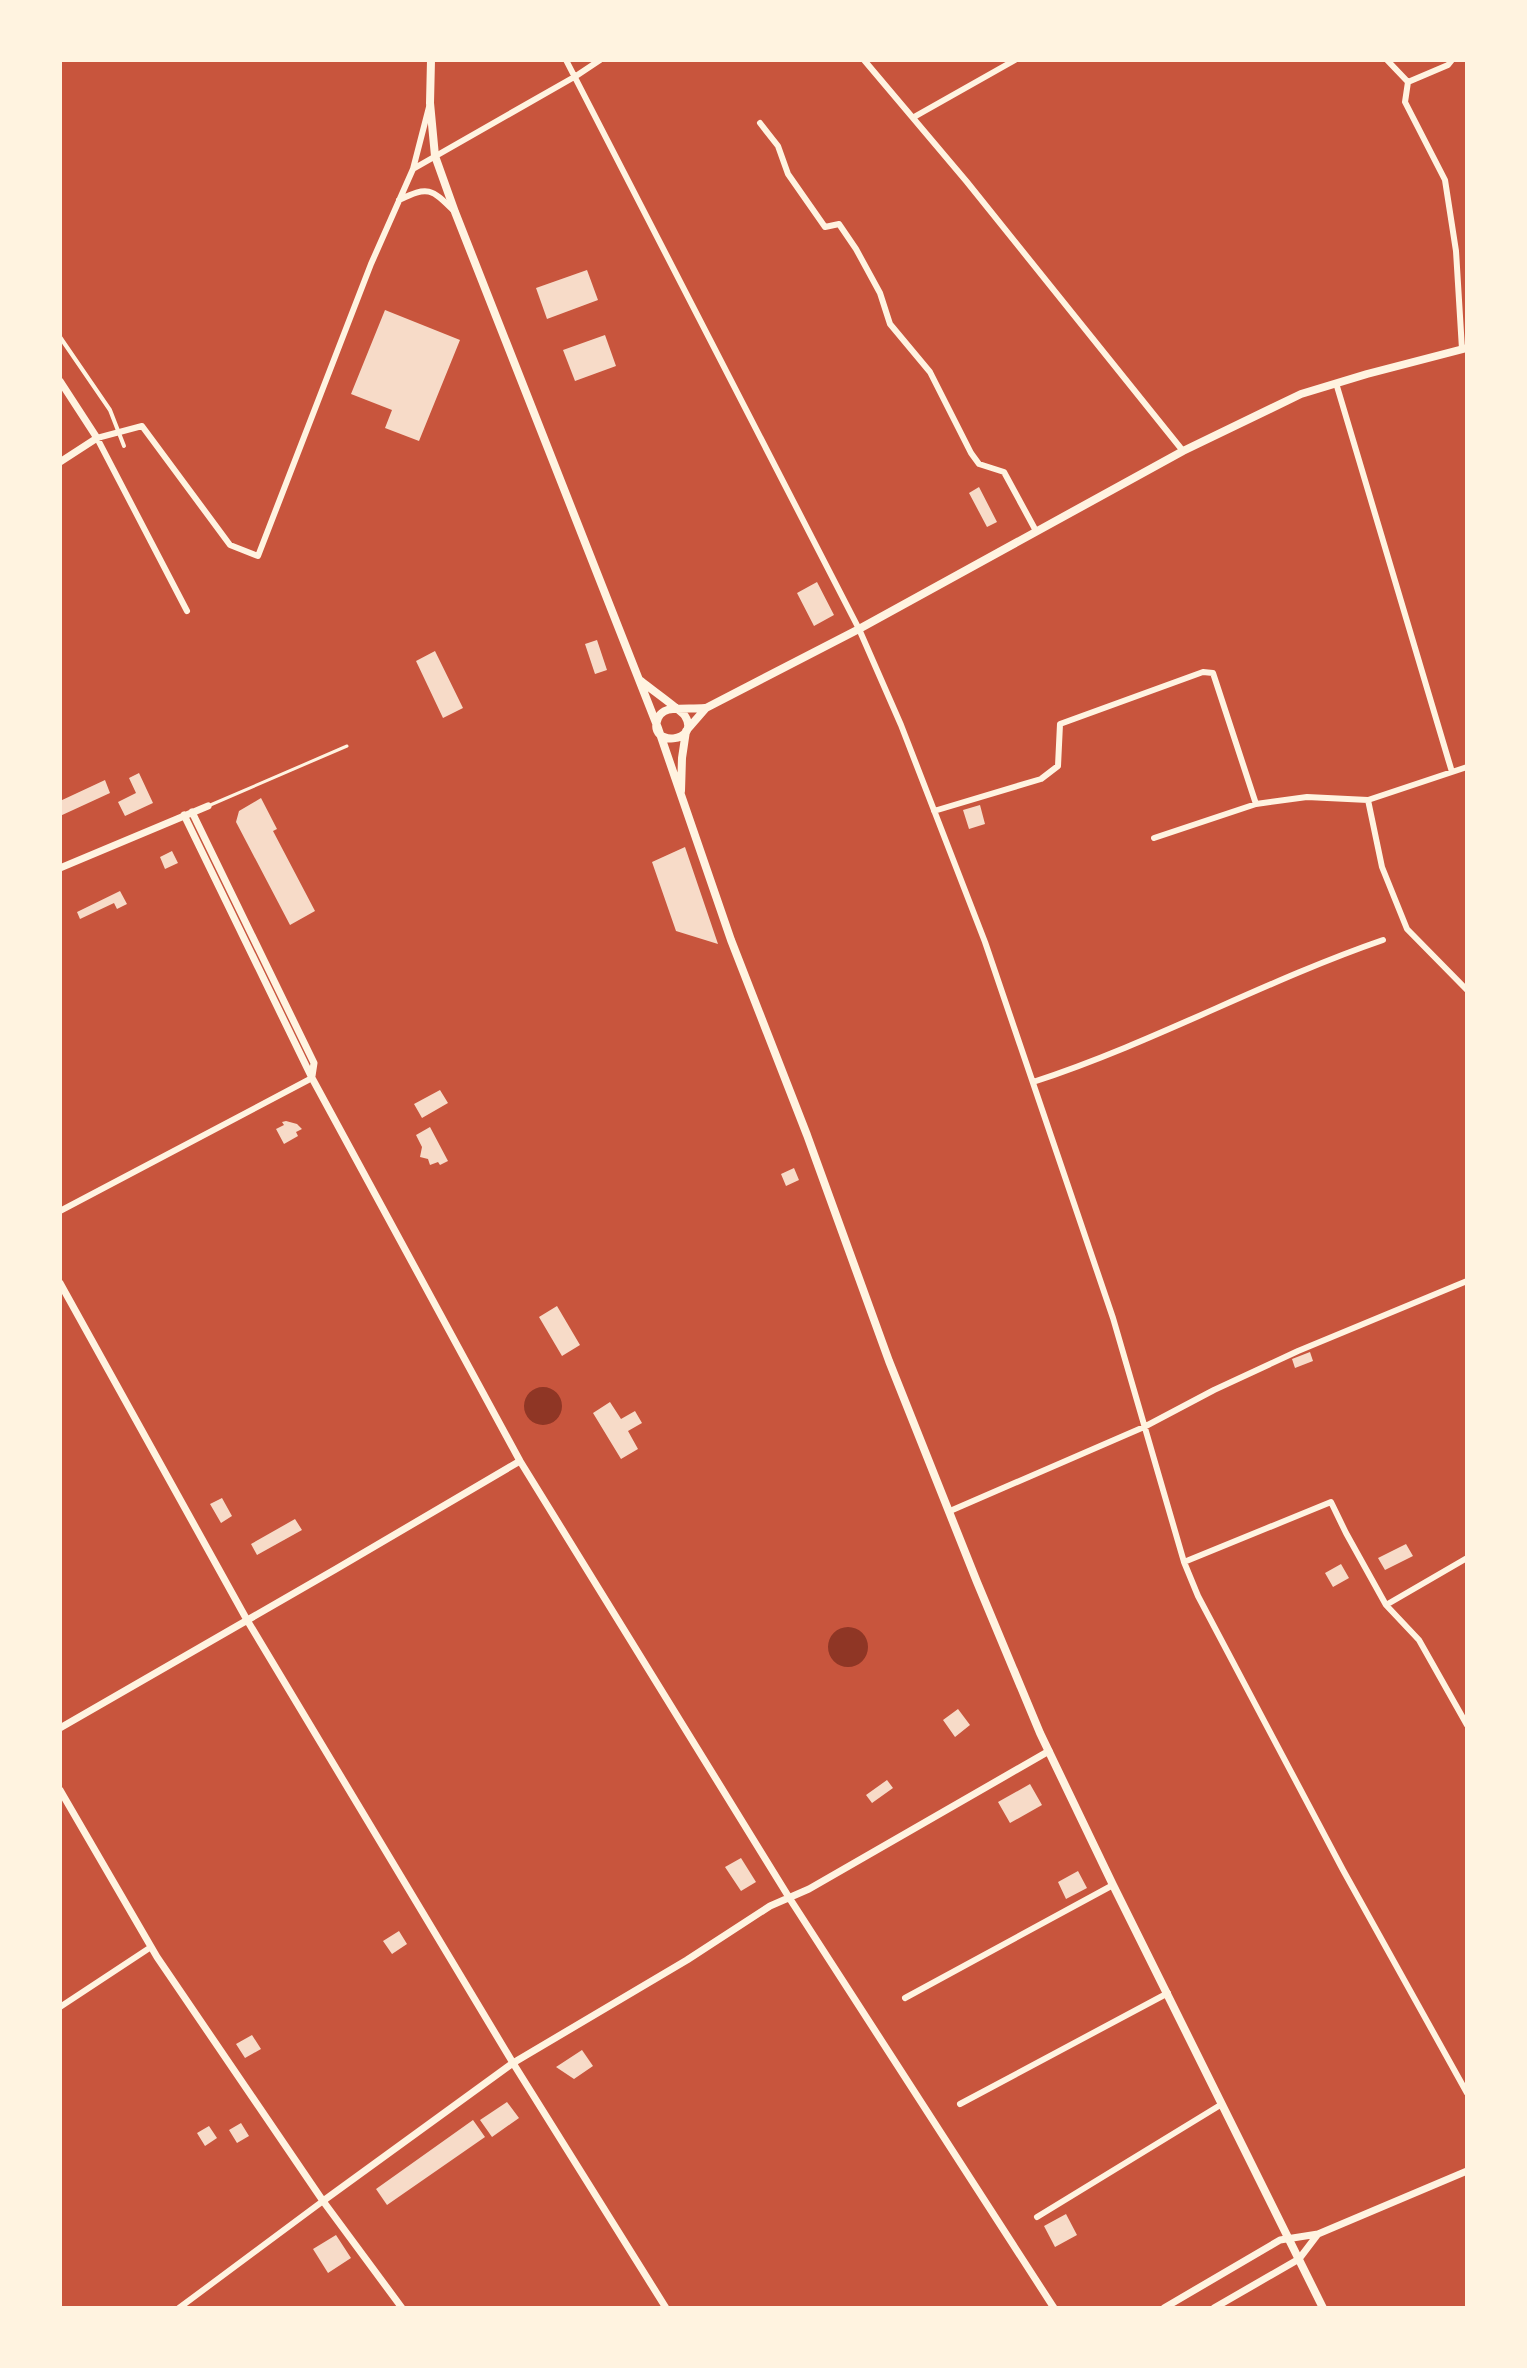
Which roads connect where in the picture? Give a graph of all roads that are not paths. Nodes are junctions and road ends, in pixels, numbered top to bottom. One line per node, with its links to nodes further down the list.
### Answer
1 (431, 60): 10 (main road)
2 (566, 60): 8 (street)
3 (600, 60): 8 (street)
4 (864, 60): 11 (street)
5 (1015, 60): 11 (street)
6 (1387, 60): 9 (street)
7 (1452, 60): 9 (street)
8 (576, 76): 13 (street); 28 (street)
9 (1408, 82): 18 (street)
10 (430, 103): 13 (main road); 14 (street)
11 (914, 117): 24 (street)
12 (760, 123): 26 (street)
13 (435, 156): 14 (street); 16 (main road)
14 (413, 169): 15 (street)
15 (399, 200): 16 (street); 21 (street)
16 (455, 212): 29 (main road)
17 (60, 337): 21 (street)
18 (1464, 348): 20 (main road)
19 (60, 381): 22 (street)
20 (1336, 383): 24 (main road); 36 (street)
21 (120, 432): 22 (street); 23 (street)
22 (97, 438): 25 (street); 27 (street)
23 (124, 446)
24 (1183, 451): 26 (main road)
25 (60, 462)
26 (1036, 531): 28 (main road)
27 (187, 611)
28 (859, 629): 30 (main road); 41 (street)
29 (639, 680): 31 (main road); 32 (main road)
30 (706, 708): 31 (main road); 33 (main road)
31 (675, 709): 32 (main road); 33 (main road)
32 (658, 728): 33 (main road); 37 (main road)
33 (686, 731): 37 (main road)
34 (347, 746): 40 (lane)
35 (1467, 767): 36 (street)
36 (1452, 772): 38 (street)
37 (681, 799): 56 (main road)
38 (1368, 800): 39 (street); 45 (street)
39 (1256, 804): 41 (street); 43 (street)
40 (208, 806): 42 (street)
41 (934, 811): 50 (street)
42 (188, 813): 44 (street); 49 (street)
43 (1154, 838)
44 (60, 868)
45 (1407, 929): 46 (street); 48 (street)
46 (1399, 933)
47 (1383, 940): 50 (street)
48 (1467, 990)
49 (312, 1078): 51 (street); 55 (street)
50 (1033, 1082): 54 (street)
51 (60, 1211)
52 (1467, 1281): 54 (street)
53 (60, 1283): 60 (street)
54 (1144, 1427): 56 (street); 58 (street)
55 (520, 1461): 60 (street); 66 (street)
56 (950, 1511): 63 (main road)
57 (1467, 1558): 59 (street)
58 (1184, 1562): 59 (street); 72 (street)
59 (1386, 1605): 61 (street)
60 (247, 1620): 62 (street); 71 (street)
61 (1467, 1725)
62 (60, 1728)
63 (1049, 1751): 65 (main road); 66 (street)
64 (60, 1790): 67 (street)
65 (1113, 1885): 68 (main road); 69 (street)
66 (790, 1899): 71 (street); 84 (street)
67 (151, 1947): 70 (street); 76 (street)
68 (1168, 1993): 73 (street); 74 (main road)
69 (905, 1998)
70 (60, 2007)
71 (513, 2063): 76 (street); 83 (street)
72 (1467, 2093)
73 (960, 2104)
74 (1222, 2104): 77 (street); 79 (main road)
75 (1467, 2171): 78 (street)
76 (323, 2201): 81 (street); 82 (street)
77 (1037, 2217)
78 (1318, 2234): 79 (street); 80 (street)
79 (1289, 2237): 80 (main road); 85 (street)
80 (1299, 2259): 86 (street); 87 (main road)
81 (179, 2308)
82 (402, 2308)
83 (666, 2308)
84 (1054, 2308)
85 (1164, 2308)
86 (1214, 2308)
87 (1323, 2308)

